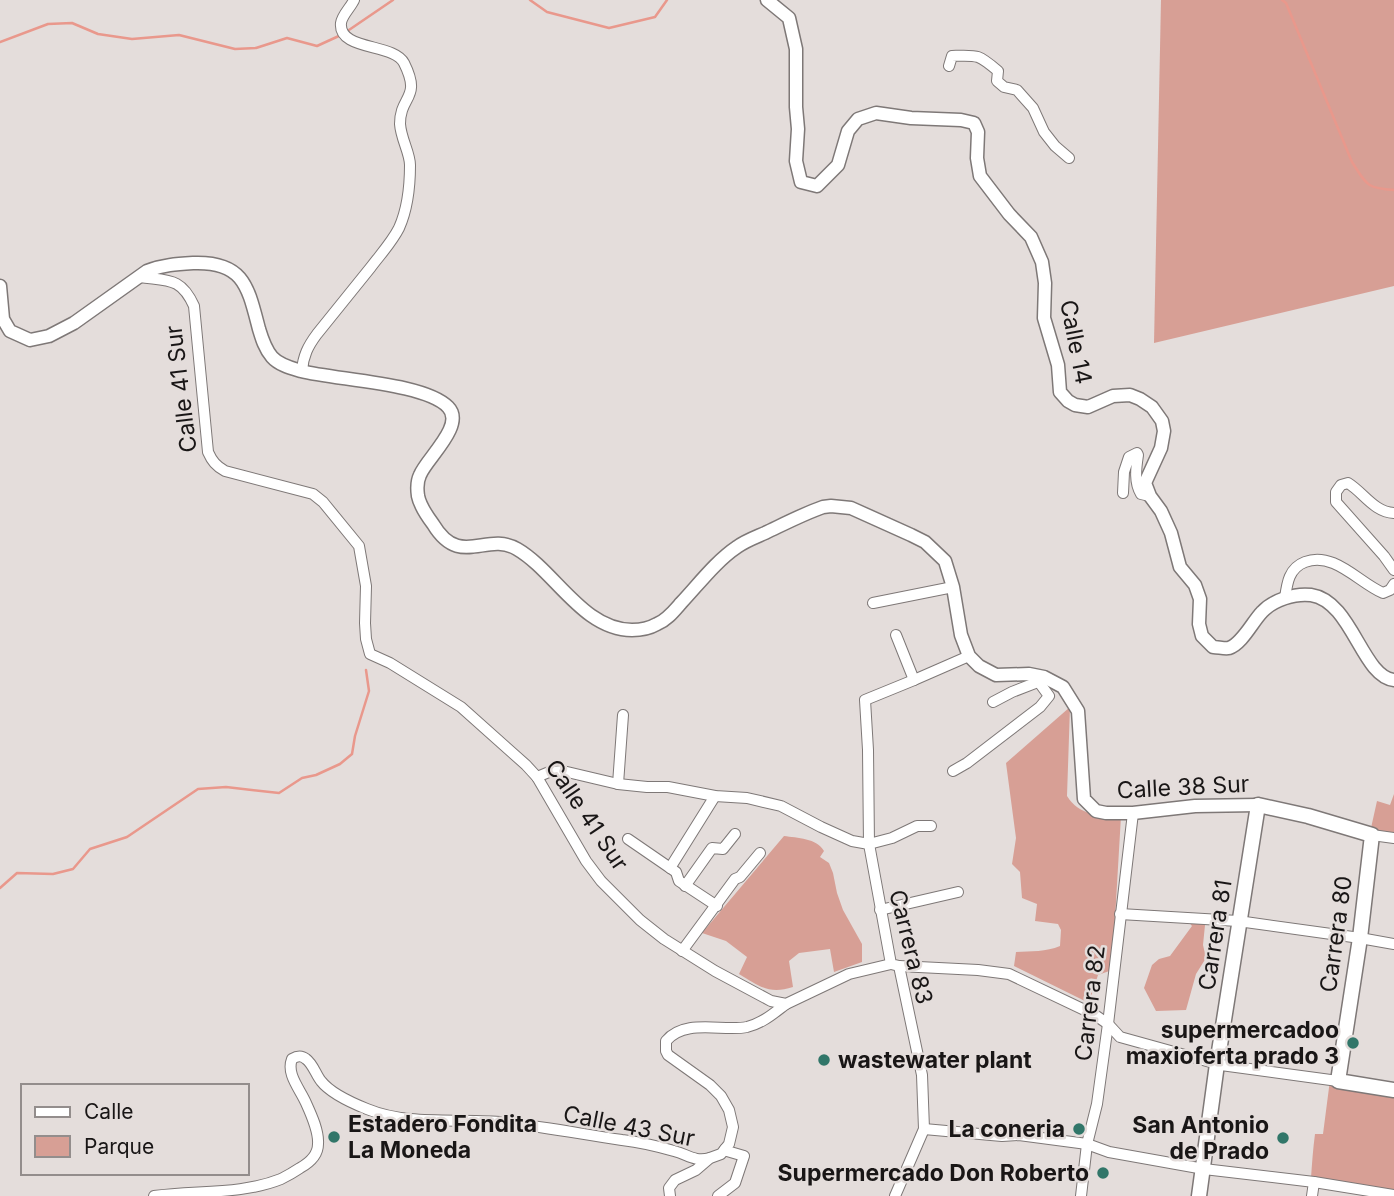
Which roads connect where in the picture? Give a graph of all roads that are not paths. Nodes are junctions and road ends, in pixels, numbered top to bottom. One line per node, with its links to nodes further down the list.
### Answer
1 (355, 0): 7 (street)
2 (766, 0): 9 (street, Calle 14)
3 (949, 66): 4 (street)
4 (1069, 158)
5 (139, 277): 6 (street); 7 (street); 24 (street, Calle 41 Sur)
6 (0, 286)
7 (302, 371): 13 (street)
8 (1123, 493): 9 (street)
9 (1150, 496): 14 (street)
10 (1394, 513): 11 (street)
11 (1394, 570)
12 (1394, 584): 14 (street)
13 (953, 587): 15 (street); 17 (street)
14 (1285, 598): 20 (street)
15 (873, 603)
16 (895, 635): 19 (street)
17 (969, 656): 18 (street); 19 (street)
18 (1043, 678): 21 (street); 23 (street); 28 (street, Calle 38 Sur)
19 (914, 680): 34 (street, Carrera 83)
20 (1394, 680)
21 (993, 702)
22 (623, 715): 25 (street)
23 (953, 771)
24 (537, 777): 25 (street); 45 (street, Calle 41 Sur)
25 (618, 783): 26 (street)
26 (715, 796): 34 (street); 36 (street)
27 (1258, 805): 28 (street, Calle 38 Sur); 31 (main road, Calle 38 Sur); 42 (main road, Carrera 81)
28 (1133, 813): 41 (street, Carrera 82)
29 (930, 826): 34 (street)
30 (735, 834): 37 (street)
31 (1372, 835): 32 (street, Calle 38 Sur); 43 (main road, Carrera 80)
32 (1394, 838)
33 (628, 839): 36 (street)
34 (869, 844): 40 (street, Carrera 83)
35 (760, 853): 39 (street)
36 (670, 868): 37 (street)
37 (685, 886): 39 (street)
38 (958, 892): 40 (street)
39 (717, 906): 45 (street)
40 (880, 910): 46 (street, Carrera 83)
41 (1120, 914): 42 (street); 48 (street, Carrera 82)
42 (1240, 922): 43 (street); 49 (main road, Carrera 81)
43 (1360, 938): 44 (street); 50 (main road, Carrera 80)
44 (1394, 944)
45 (682, 951): 47 (street, Calle 41 Sur)
46 (895, 965): 47 (street); 48 (street); 52 (street, Carrera 83)
47 (786, 1004): 54 (street)
48 (1108, 1024): 49 (street); 53 (street, Carrera 82)
49 (1217, 1064): 50 (street); 56 (main road, Carrera 81)
50 (1338, 1081): 51 (main road)
51 (1394, 1090)
52 (924, 1129): 53 (street); 62 (street, Carrera 83)
53 (1087, 1144): 56 (street); 63 (street, Carrera 82)
54 (725, 1149): 55 (street); 61 (street)
55 (710, 1158): 59 (street, Calle 43 Sur); 60 (street)
56 (1203, 1168): 57 (street); 64 (main road, Carrera 81)
57 (1314, 1182): 58 (street); 65 (street)
58 (1394, 1195)
59 (154, 1196)
60 (670, 1196)
61 (718, 1196)
62 (895, 1196)
63 (1081, 1196)
64 (1199, 1196)
65 (1312, 1196)

